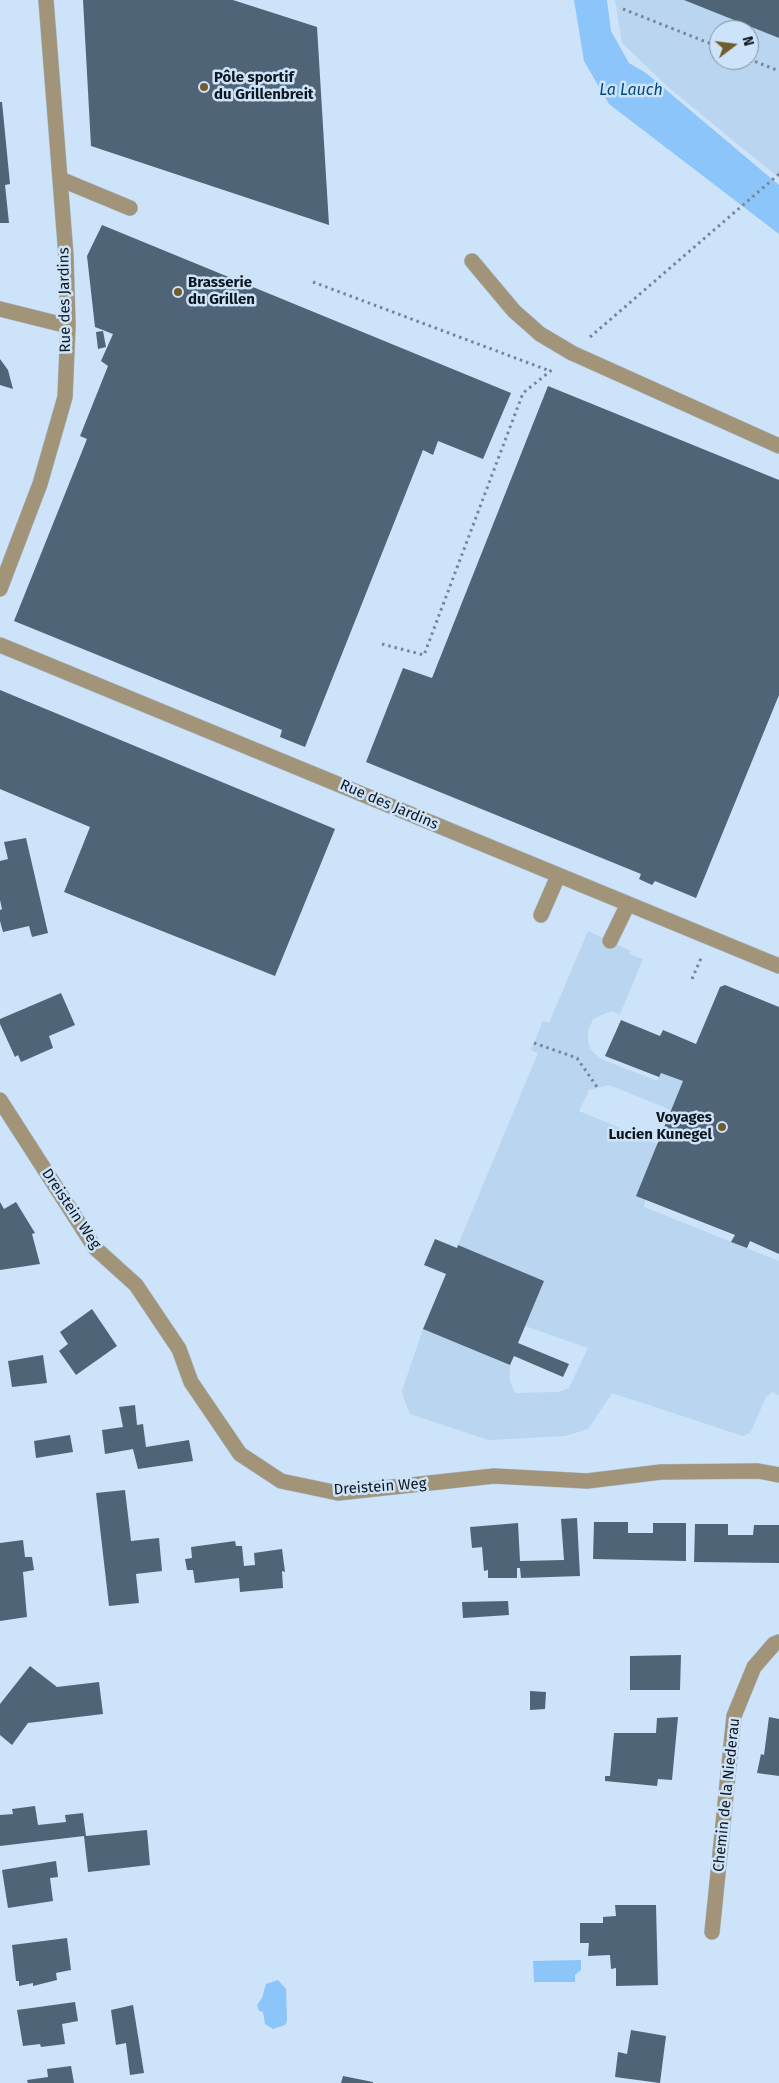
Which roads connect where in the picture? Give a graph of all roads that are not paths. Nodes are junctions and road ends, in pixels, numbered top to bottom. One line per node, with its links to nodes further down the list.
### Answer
1 (46, 0): 2 (street, Rue des Jardins)
2 (60, 178): 3 (street); 6 (street, Rue des Jardins)
3 (130, 208)
4 (472, 261): 7 (street)
5 (0, 309): 6 (street)
6 (68, 326): 8 (street, Rue des Jardins)
7 (779, 446)
8 (2, 580)
9 (0, 645): 10 (street, Rue des Jardins)
10 (558, 876): 11 (street, Rue des Jardins); 12 (street)
11 (628, 904): 13 (street); 14 (street, Rue des Jardins)
12 (541, 916)
13 (610, 941)
14 (779, 966)
15 (0, 1100): 16 (street, Dreistein Weg)
16 (779, 1475)
17 (779, 1642): 18 (street, Chemin de la Niederau)
18 (712, 1932)

